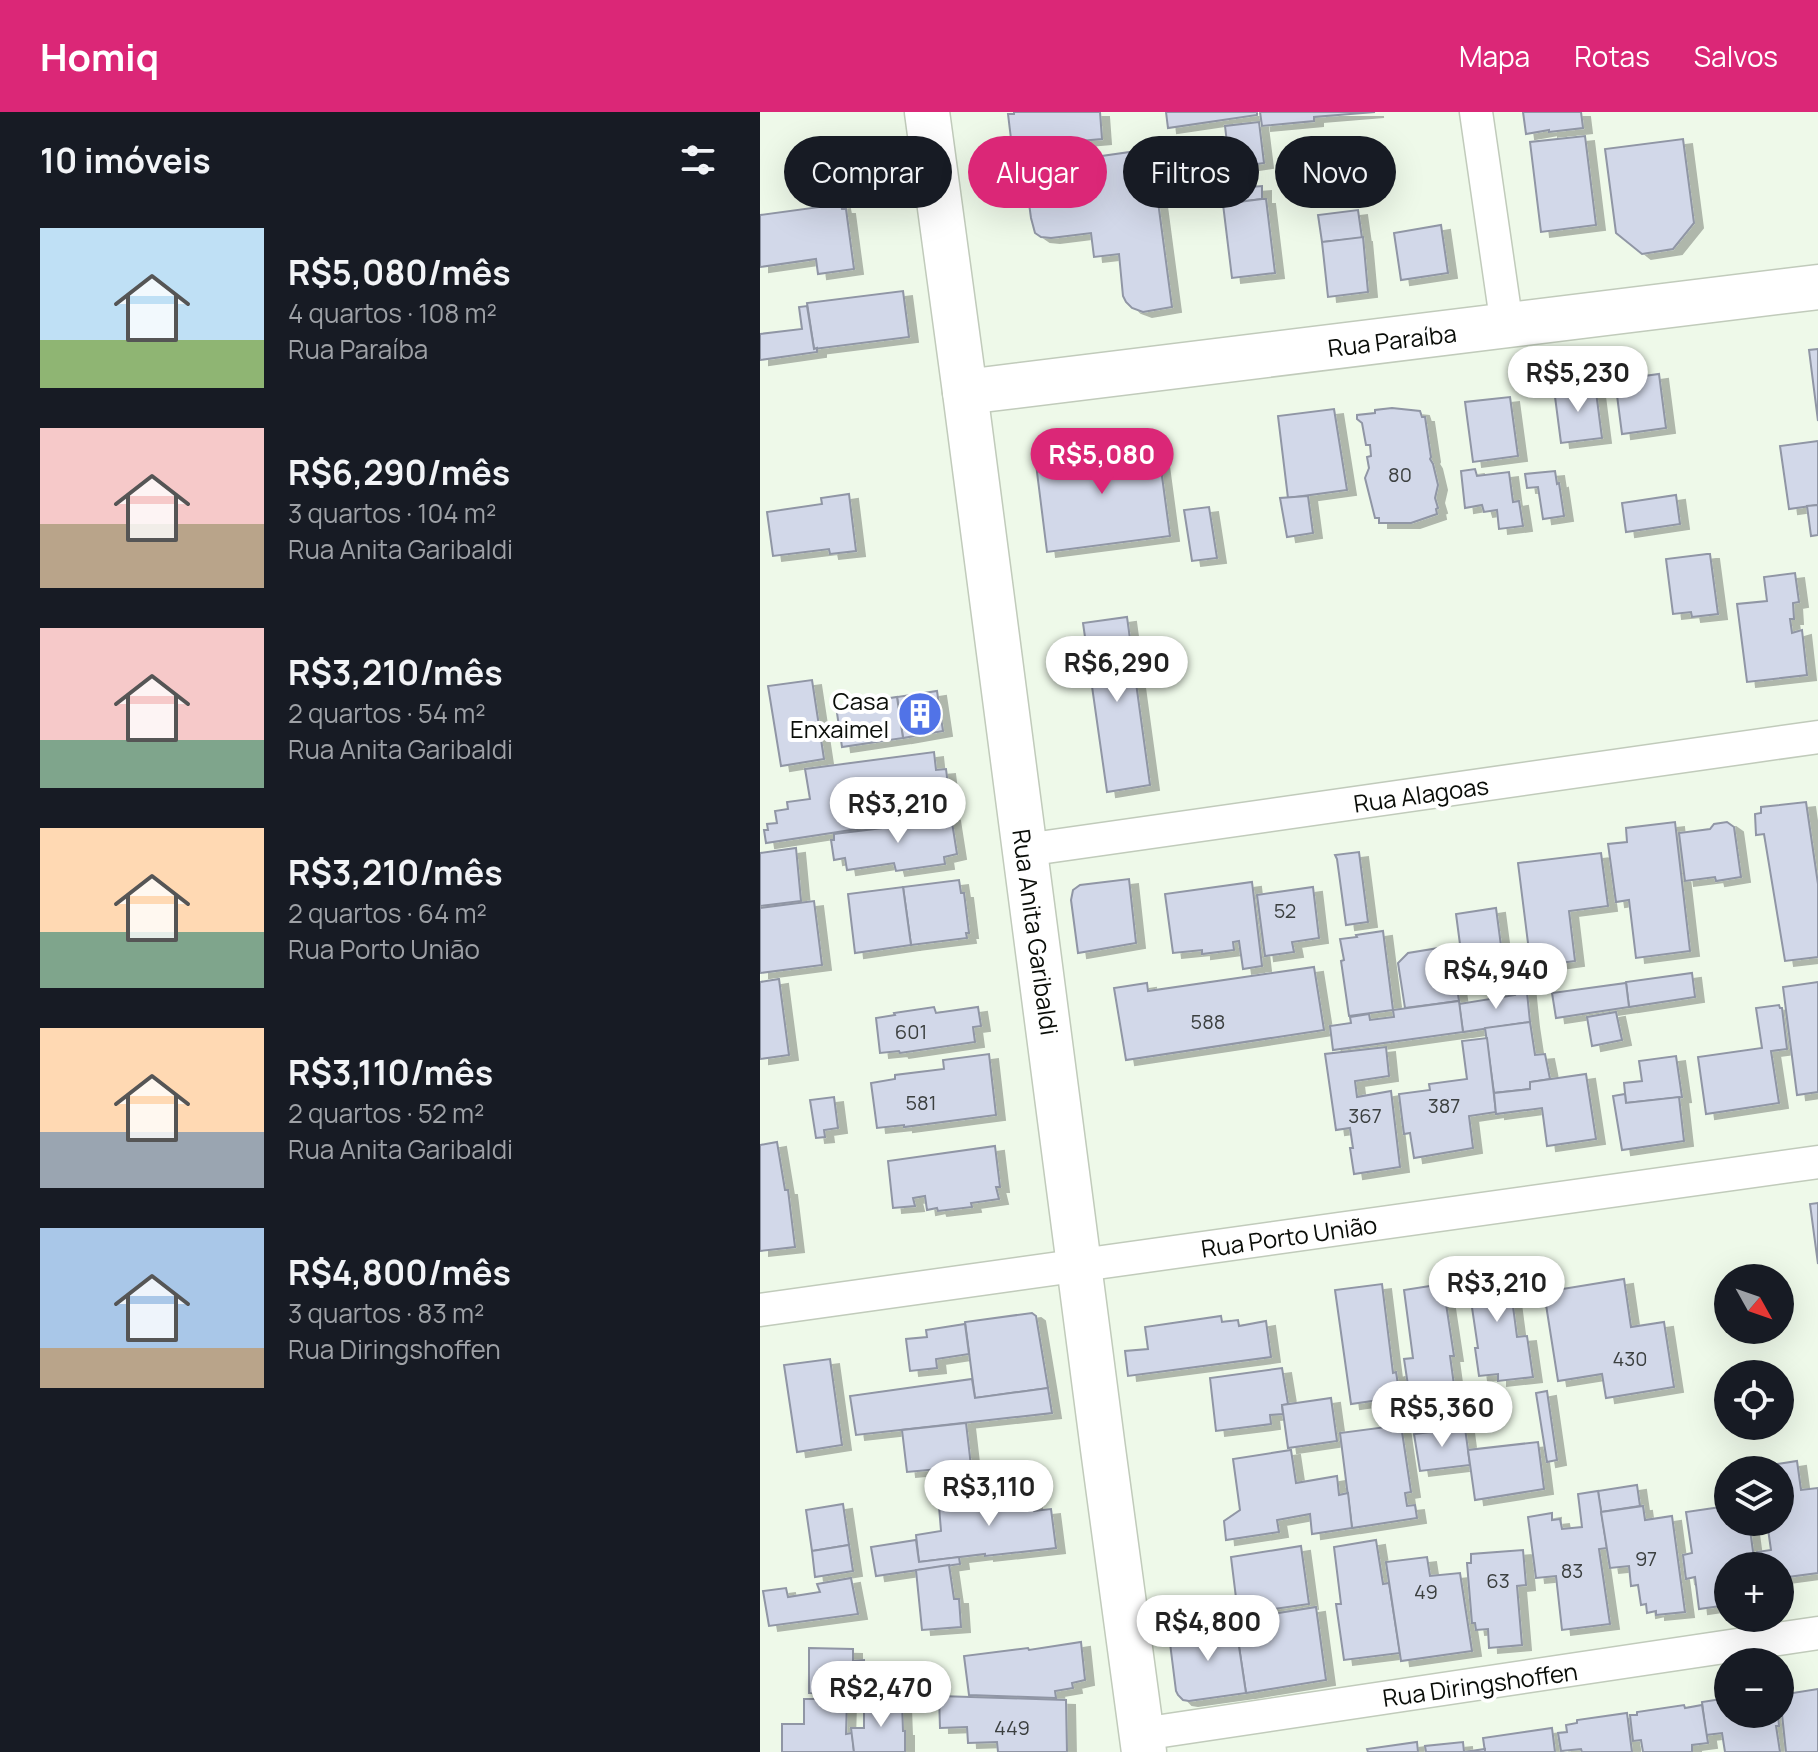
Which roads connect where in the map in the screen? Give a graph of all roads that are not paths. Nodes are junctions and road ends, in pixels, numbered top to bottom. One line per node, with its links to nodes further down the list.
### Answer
1 (927, 112): 5 (main road, Rua Anita Garibaldi)
2 (1476, 112): 4 (street)
3 (1818, 287): 4 (main road, Rua Paraíba)
4 (1507, 326): 5 (main road, Rua Paraíba)
5 (965, 392): 7 (main road, Rua Anita Garibaldi)
6 (1818, 737): 7 (street, Rua Alagoas)
7 (1025, 850): 9 (main road, Rua Anita Garibaldi)
8 (1818, 1162): 9 (street, Rua Porto União)
9 (1080, 1266): 10 (street, Rua Porto União); 12 (main road, Rua Anita Garibaldi)
10 (760, 1310)
11 (1818, 1633): 12 (street, Rua Diringshoffen)
12 (1143, 1743)

